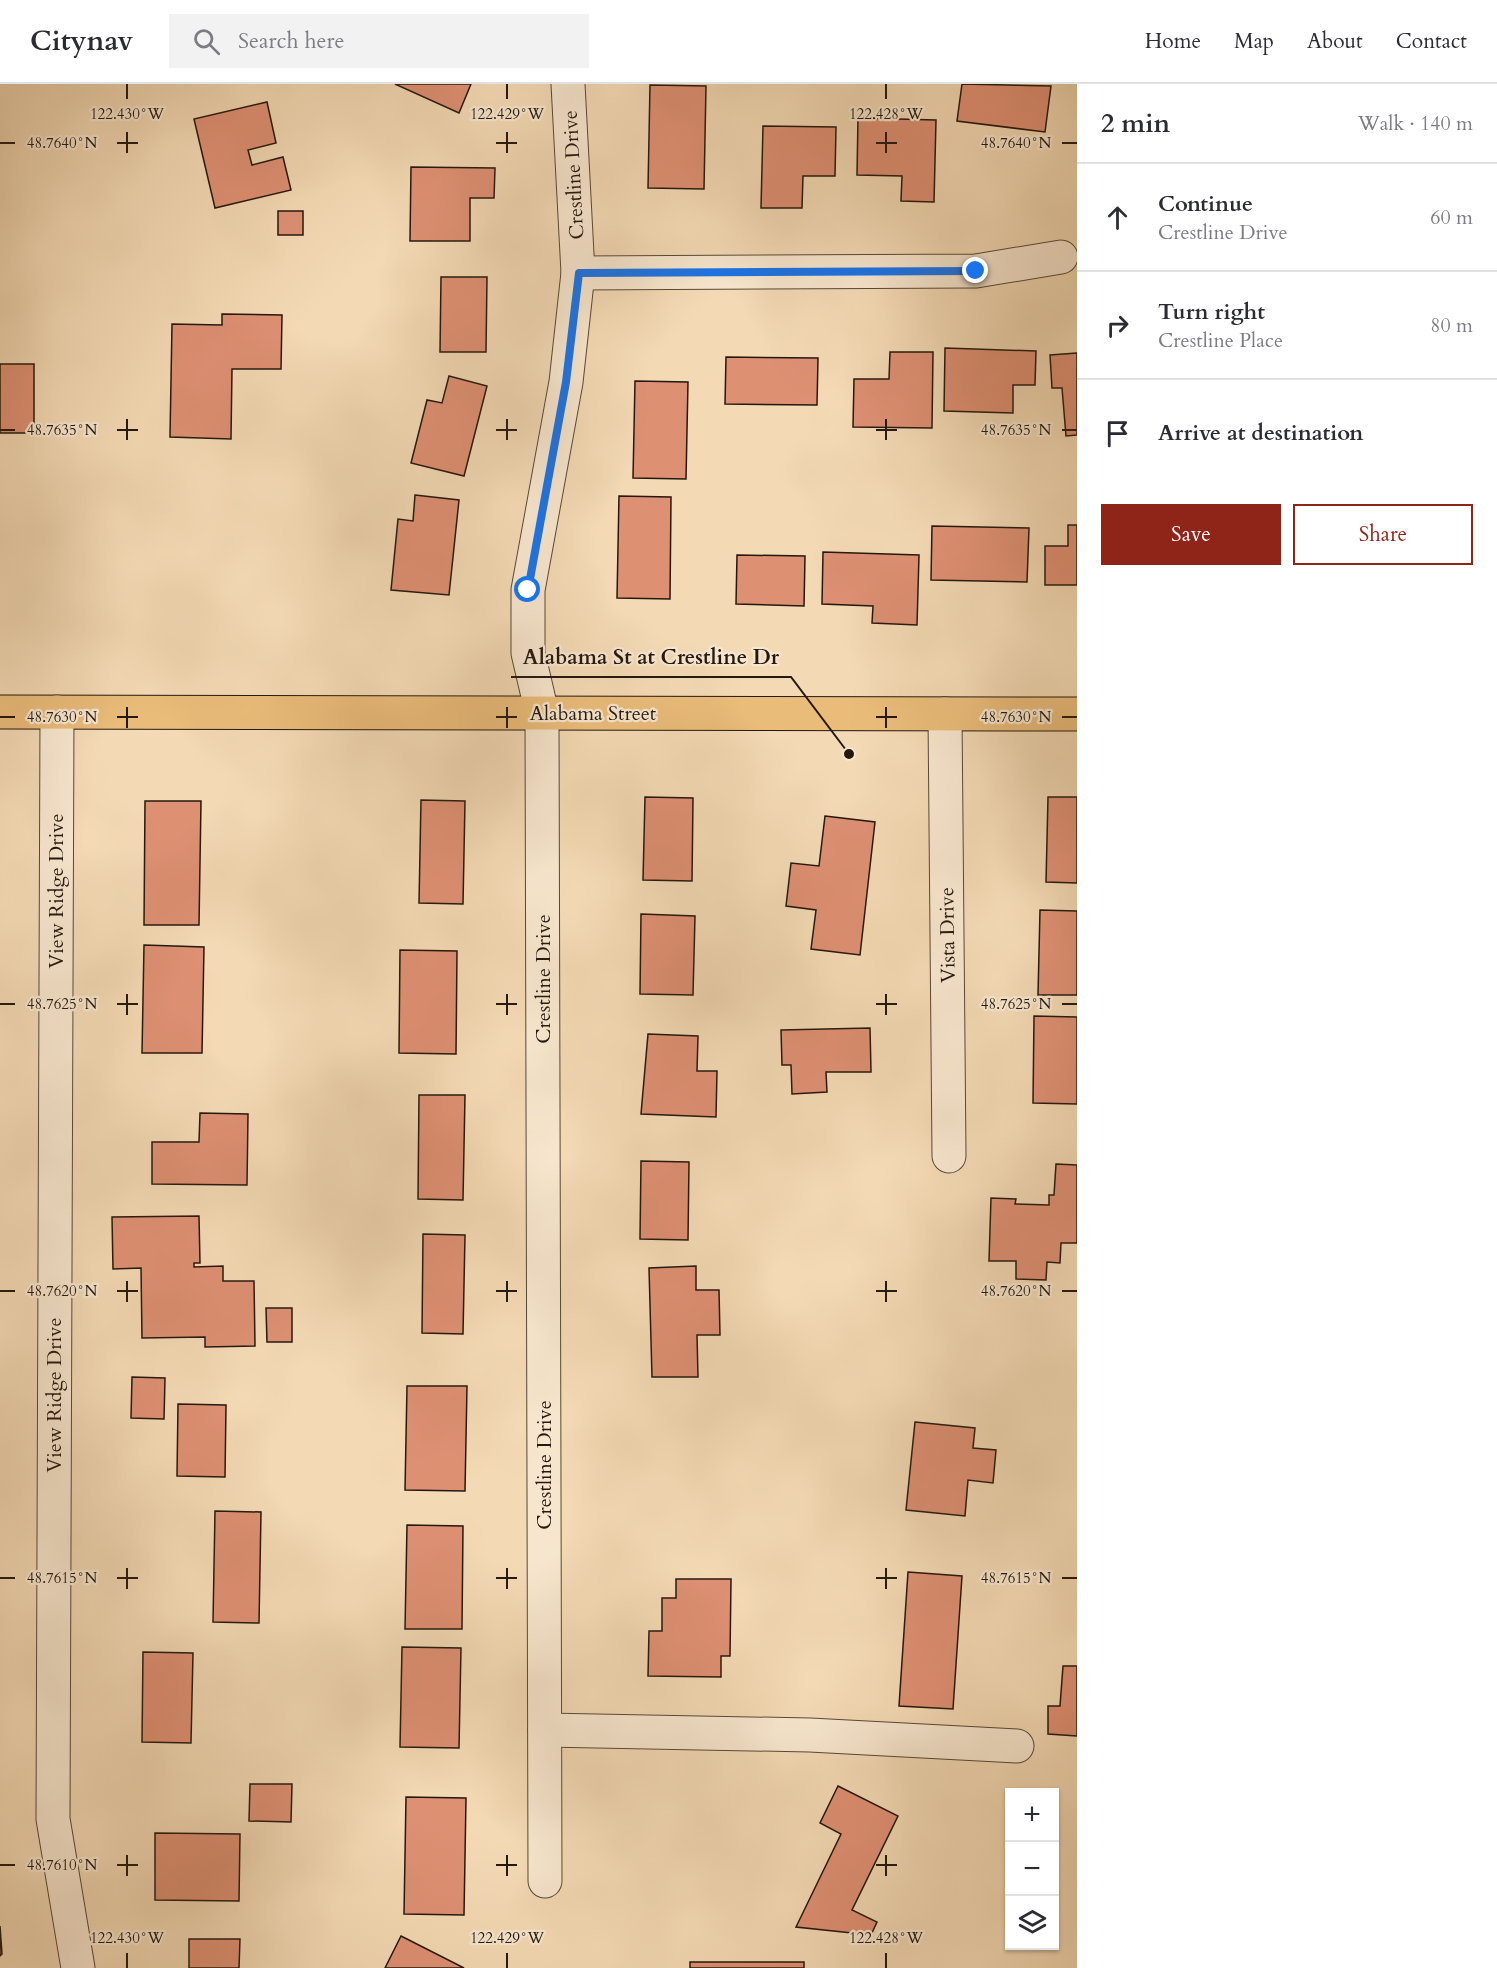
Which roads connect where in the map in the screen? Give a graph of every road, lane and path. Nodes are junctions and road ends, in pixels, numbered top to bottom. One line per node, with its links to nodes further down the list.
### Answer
1 (568, 84): 3 (street, Crestline Drive)
2 (1061, 257): 3 (street)
3 (579, 273): 6 (street, Crestline Drive)
4 (0, 712): 5 (main road, Alabama Street)
5 (57, 712): 6 (main road, Alabama Street); 13 (street, View Ridge Drive)
6 (542, 713): 7 (main road, Alabama Street); 10 (street, Crestline Drive)
7 (945, 714): 8 (main road, Alabama Street); 9 (street, Vista Drive)
8 (1077, 714)
9 (949, 1156)
10 (545, 1730): 11 (street); 12 (street, Crestline Drive)
11 (1017, 1746)
12 (545, 1881)
13 (78, 1968)

